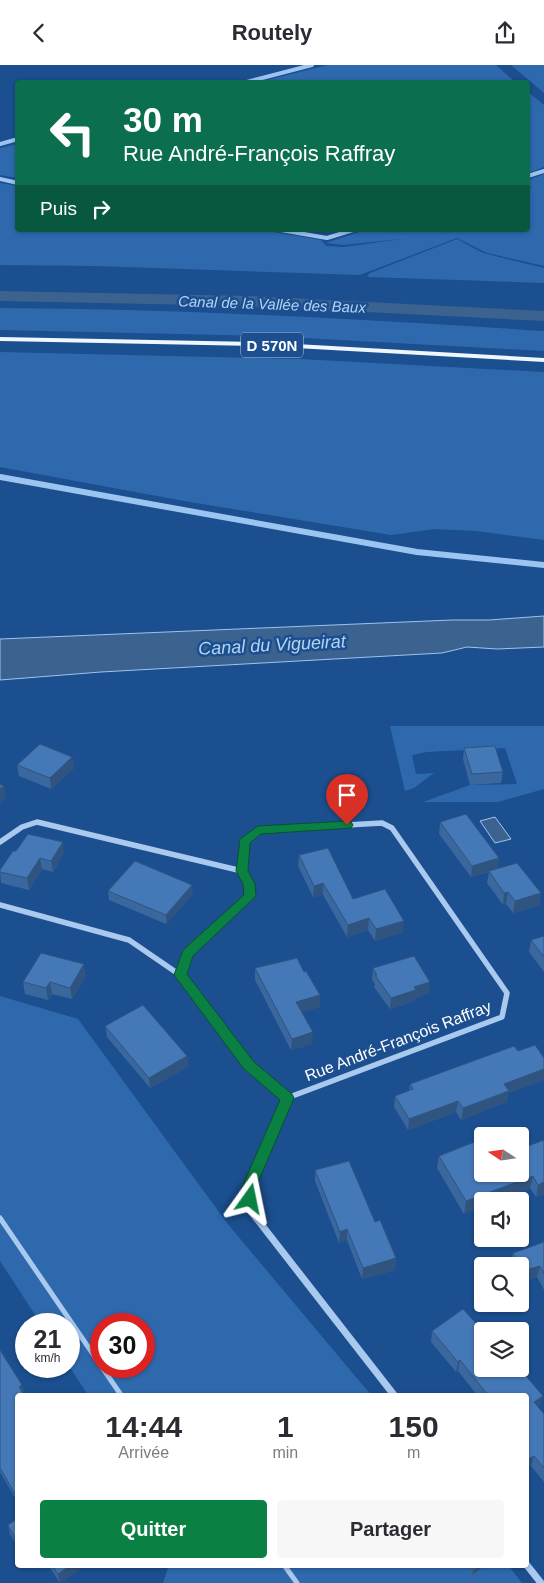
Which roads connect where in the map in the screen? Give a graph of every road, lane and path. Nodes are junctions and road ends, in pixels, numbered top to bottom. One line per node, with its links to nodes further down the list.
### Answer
1 (0, 339): 2 (main road, D 570N)
2 (544, 360)
3 (0, 842): 4 (street)
4 (242, 871): 6 (street, Rue André-François Raffray); 7 (street, Rue André-François Raffray)
5 (0, 905): 6 (street)
6 (180, 975): 7 (street)
7 (287, 1098): 10 (street)
8 (0, 1218): 9 (lane)
9 (120, 1393)
10 (392, 1393)
11 (286, 1568): 13 (lane)
12 (529, 1568): 14 (street)
13 (297, 1583)
14 (541, 1583)

